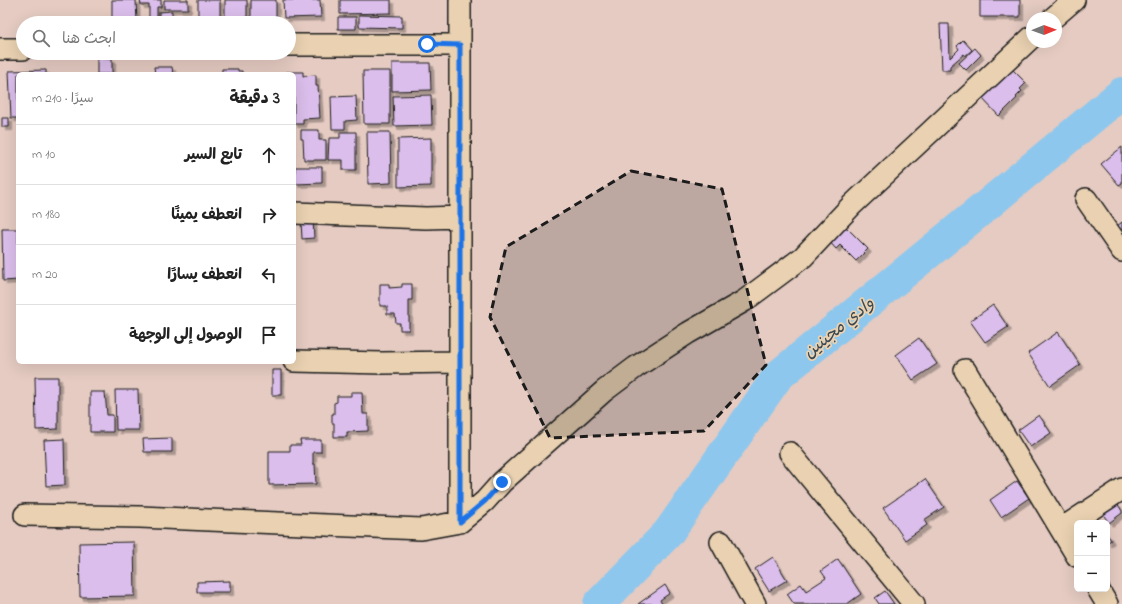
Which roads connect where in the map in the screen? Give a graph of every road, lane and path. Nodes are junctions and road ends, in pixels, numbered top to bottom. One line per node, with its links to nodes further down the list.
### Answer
1 (460, 0): 6 (street)
2 (1074, 0): 3 (street)
3 (1060, 12)
4 (1026, 44): 19 (street)
5 (296, 45): 6 (street)
6 (460, 45): 11 (street)
7 (0, 49): 8 (street)
8 (16, 49)
9 (1086, 199): 12 (street)
10 (296, 213): 11 (street)
11 (460, 218): 14 (street)
12 (1122, 251)
13 (296, 361): 14 (street)
14 (460, 362): 19 (street)
15 (965, 370): 20 (street)
16 (790, 453): 25 (street)
17 (1122, 488): 20 (street)
18 (25, 516): 19 (street)
19 (460, 522)
20 (1061, 529): 22 (street)
21 (721, 542): 24 (street)
22 (1074, 551)
23 (1100, 592): 26 (street)
24 (753, 603)
25 (914, 604)
26 (1107, 604)

